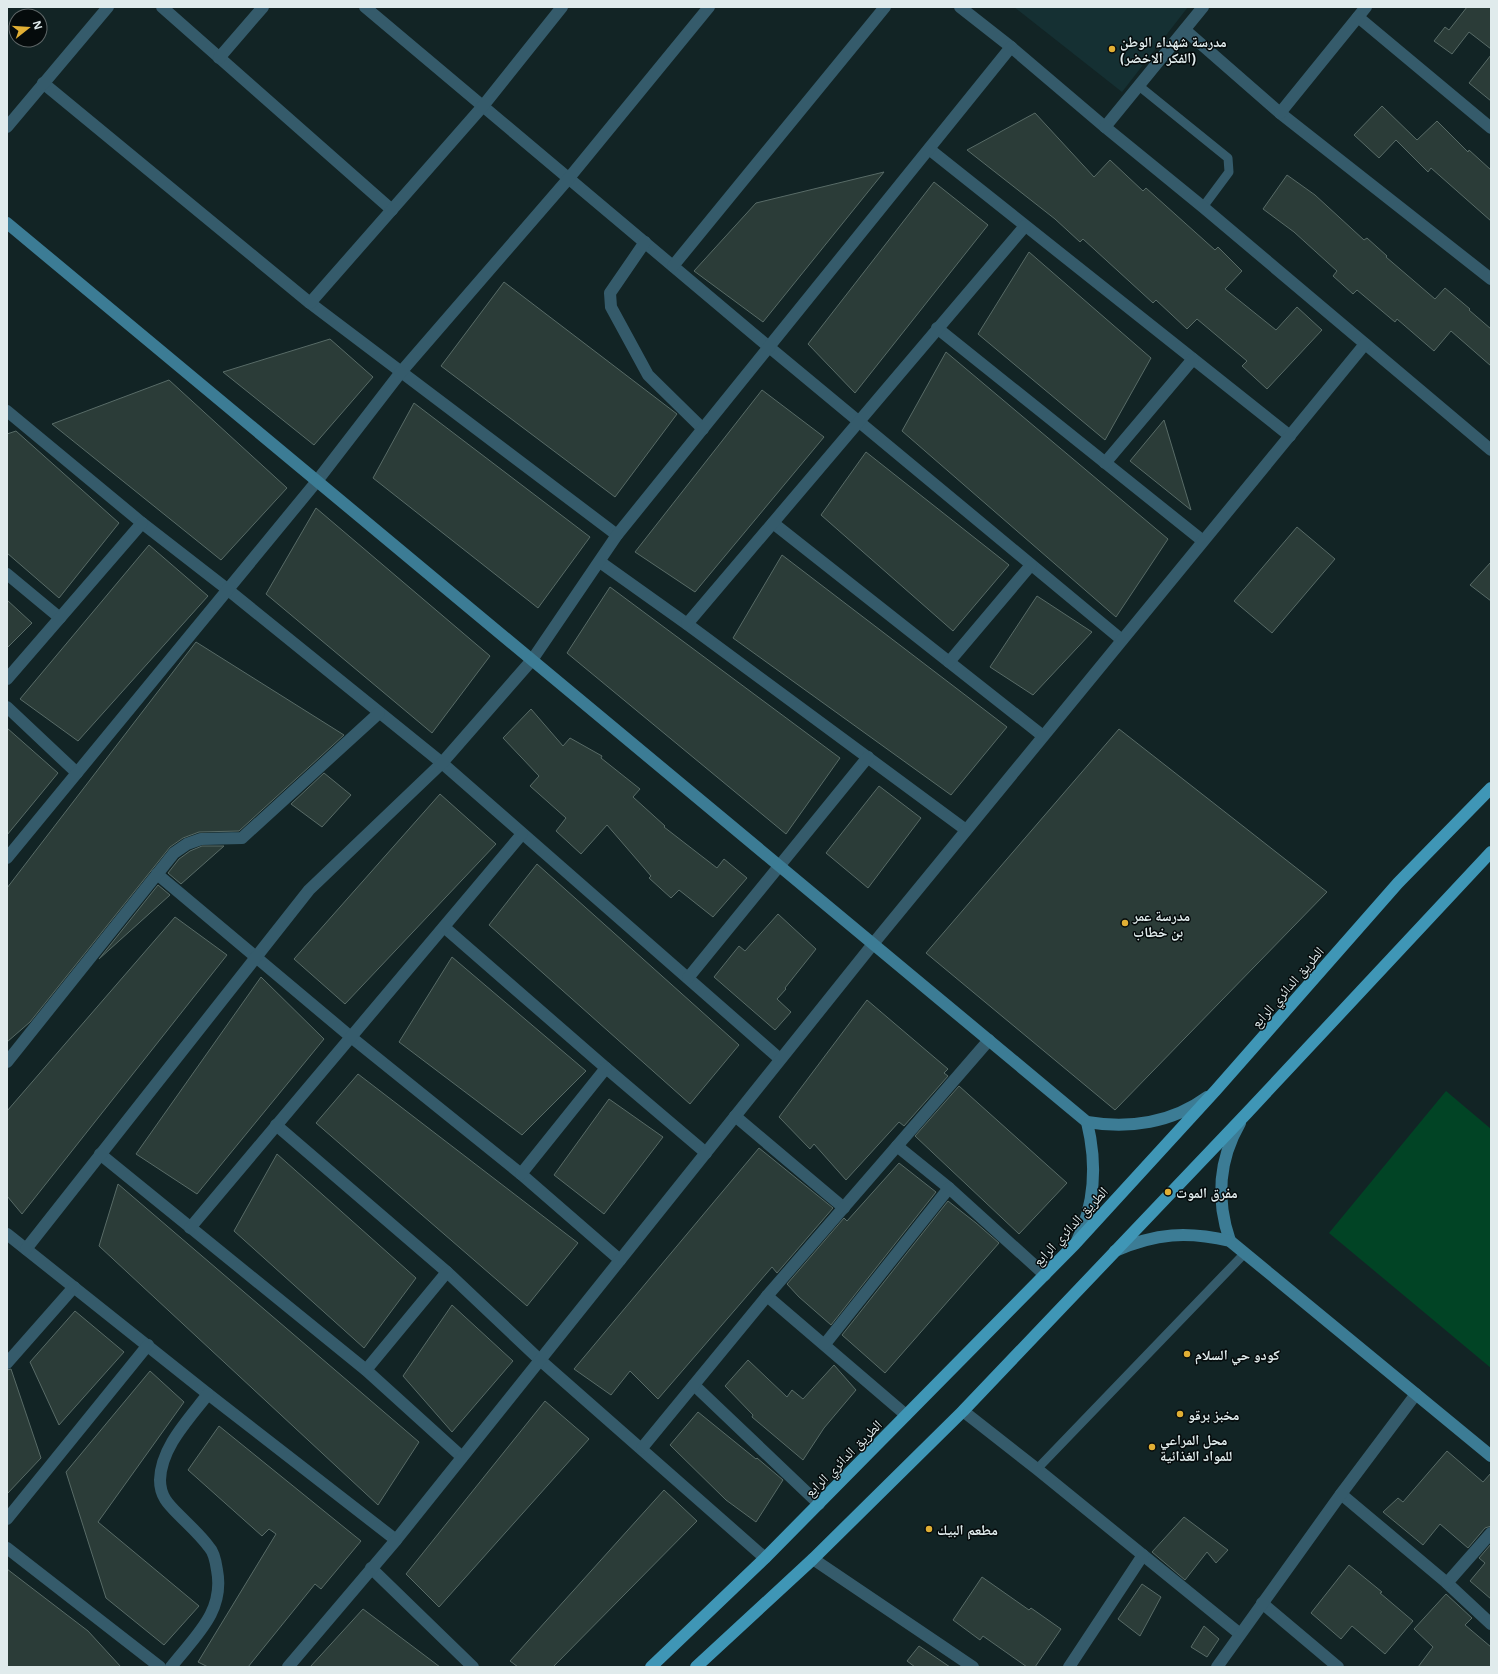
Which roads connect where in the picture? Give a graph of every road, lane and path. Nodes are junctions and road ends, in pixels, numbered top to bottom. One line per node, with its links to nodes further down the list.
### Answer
1 (108, 7): 15 (street)
2 (162, 7): 14 (street)
3 (263, 7): 14 (street)
4 (365, 7): 17 (street)
5 (709, 7): 23 (street)
6 (885, 7): 29 (street)
7 (960, 7): 13 (street)
8 (1203, 7): 12 (street)
9 (1366, 7): 11 (street)
10 (560, 8): 17 (street)
11 (1358, 17): 18 (street); 21 (street)
12 (1185, 30): 16 (street); 18 (street)
13 (1011, 46): 20 (street); 22 (street)
14 (219, 58): 25 (street)
15 (43, 83): 19 (street); 31 (street)
16 (1139, 86): 20 (street); 24 (lane)
17 (483, 106): 23 (street); 25 (street)
18 (1280, 113): 30 (street)
19 (7, 127)
20 (1105, 127): 24 (street)
21 (1491, 128)
22 (929, 149): 27 (street); 34 (street)
23 (569, 178): 28 (street); 36 (street)
24 (1203, 208): 33 (street)
25 (392, 210): 31 (street)
26 (7, 223): 43 (street)
27 (1025, 226): 32 (street); 35 (street)
28 (645, 242): 29 (street); 39 (street)
29 (674, 266): 34 (street)
30 (1491, 279)
31 (310, 303): 36 (street)
32 (937, 328): 38 (street); 42 (street)
33 (1365, 344): 40 (street); 41 (street)
34 (769, 347): 38 (street); 39 (street)
35 (1193, 359): 40 (street); 42 (street)
36 (401, 372): 43 (street); 46 (street)
37 (7, 411): 44 (street)
38 (859, 421): 45 (street); 49 (street)
39 (703, 428): 46 (street)
40 (1290, 436): 47 (street)
41 (1491, 450)
42 (1106, 463): 47 (street)
43 (317, 481): 51 (street); 55 (street)
44 (142, 523): 51 (street); 52 (street)
45 (773, 523): 53 (street); 56 (street)
46 (617, 535): 48 (street)
47 (1203, 541): 54 (street)
48 (600, 562): 53 (street); 55 (street)
49 (1031, 565): 54 (street); 56 (street)
50 (7, 574): 52 (street)
51 (227, 589): 59 (street); 63 (street)
52 (60, 618): 57 (street)
53 (688, 624): 61 (street)
54 (1122, 640): 60 (street)
55 (532, 660): 62 (street); 69 (street)
56 (949, 662): 60 (street)
57 (7, 679)
58 (7, 708): 63 (street)
59 (380, 713): 62 (street); 70 (street)
60 (1043, 736): 65 (street)
61 (868, 757): 65 (street); 69 (street)
62 (442, 763): 66 (street); 73 (street)
63 (77, 773): 68 (street)
64 (1491, 788): 80 (main road, الطريق الدائري الرابع)
65 (966, 830): 72 (street)
66 (522, 834): 71 (street); 74 (street)
67 (1491, 852): 81 (main road)
68 (7, 858)
69 (779, 866): 72 (street); 74 (street)
70 (157, 874): 73 (street); 78 (street)
71 (444, 927): 75 (street); 79 (street)
72 (872, 944): 76 (street); 77 (street)
73 (257, 957): 75 (street); 87 (street)
74 (688, 978): 77 (street)
75 (351, 1037): 84 (street); 88 (street)
76 (989, 1040): 83 (street); 85 (street)
77 (780, 1059): 82 (street)
78 (7, 1062)
79 (606, 1068): 86 (street); 88 (street)
80 (1216, 1090): 83 (street); 94 (main road, الطريق الدائري الرابع)
81 (1246, 1114): 93 (street); 96 (main road)
82 (735, 1116): 86 (street); 90 (street)
83 (1087, 1122): 94 (street)
84 (276, 1125): 91 (street); 99 (street)
85 (897, 1146): 89 (street); 90 (street)
86 (706, 1152): 98 (street)
87 (100, 1154): 91 (street); 95 (street)
88 (521, 1174): 98 (street)
89 (949, 1188): 100 (street); 103 (street)
90 (844, 1208): 102 (street)
91 (190, 1228): 107 (street)
92 (7, 1234): 95 (street)
93 (1230, 1241): 96 (street); 97 (street)
94 (1075, 1244): 100 (main road, الطريق الدائري الرابع)
95 (26, 1249): 101 (street)
96 (1112, 1252): 111 (main road)
97 (1245, 1253): 110 (street); 116 (lane)
98 (620, 1260): 105 (street)
99 (447, 1272): 105 (street); 107 (street)
100 (1045, 1275): 112 (main road, الطريق الدائري الرابع)
101 (74, 1287): 104 (street); 106 (street)
102 (767, 1296): 103 (street); 108 (street)
103 (825, 1344): 112 (street)
104 (148, 1345): 109 (street); 119 (street)
105 (540, 1360): 113 (street); 115 (street)
106 (7, 1363)
107 (366, 1370): 115 (street)
108 (694, 1385): 113 (street); 118 (street)
109 (208, 1394): 121 (street); 133 (street)
110 (1416, 1394): 114 (street); 117 (street)
111 (963, 1411): 116 (street); 125 (main road)
112 (906, 1415): 118 (main road, الطريق الدائري الرابع)
113 (642, 1448): 124 (street)
114 (1491, 1456)
115 (462, 1457): 121 (street)
116 (1037, 1469): 123 (street)
117 (1341, 1494): 127 (street); 128 (street)
118 (819, 1504): 124 (main road, الطريق الدائري الرابع)
119 (7, 1519)
120 (1491, 1533): 127 (street)
121 (396, 1540): 126 (street)
122 (7, 1548): 132 (street)
123 (1143, 1555): 130 (street); 138 (street)
124 (765, 1558): 135 (main road, الطريق الدائري الرابع)
125 (813, 1559): 136 (main road); 137 (street)
126 (371, 1568): 131 (street); 134 (street)
127 (1447, 1583): 129 (street)
128 (1262, 1603): 130 (street); 140 (street)
129 (1491, 1624)
130 (1240, 1634): 139 (street)
131 (467, 1665)
132 (160, 1667)
133 (171, 1667)
134 (288, 1667)
135 (651, 1667)
136 (696, 1667)
137 (973, 1667)
138 (1069, 1667)
139 (1217, 1667)
140 (1338, 1667)

